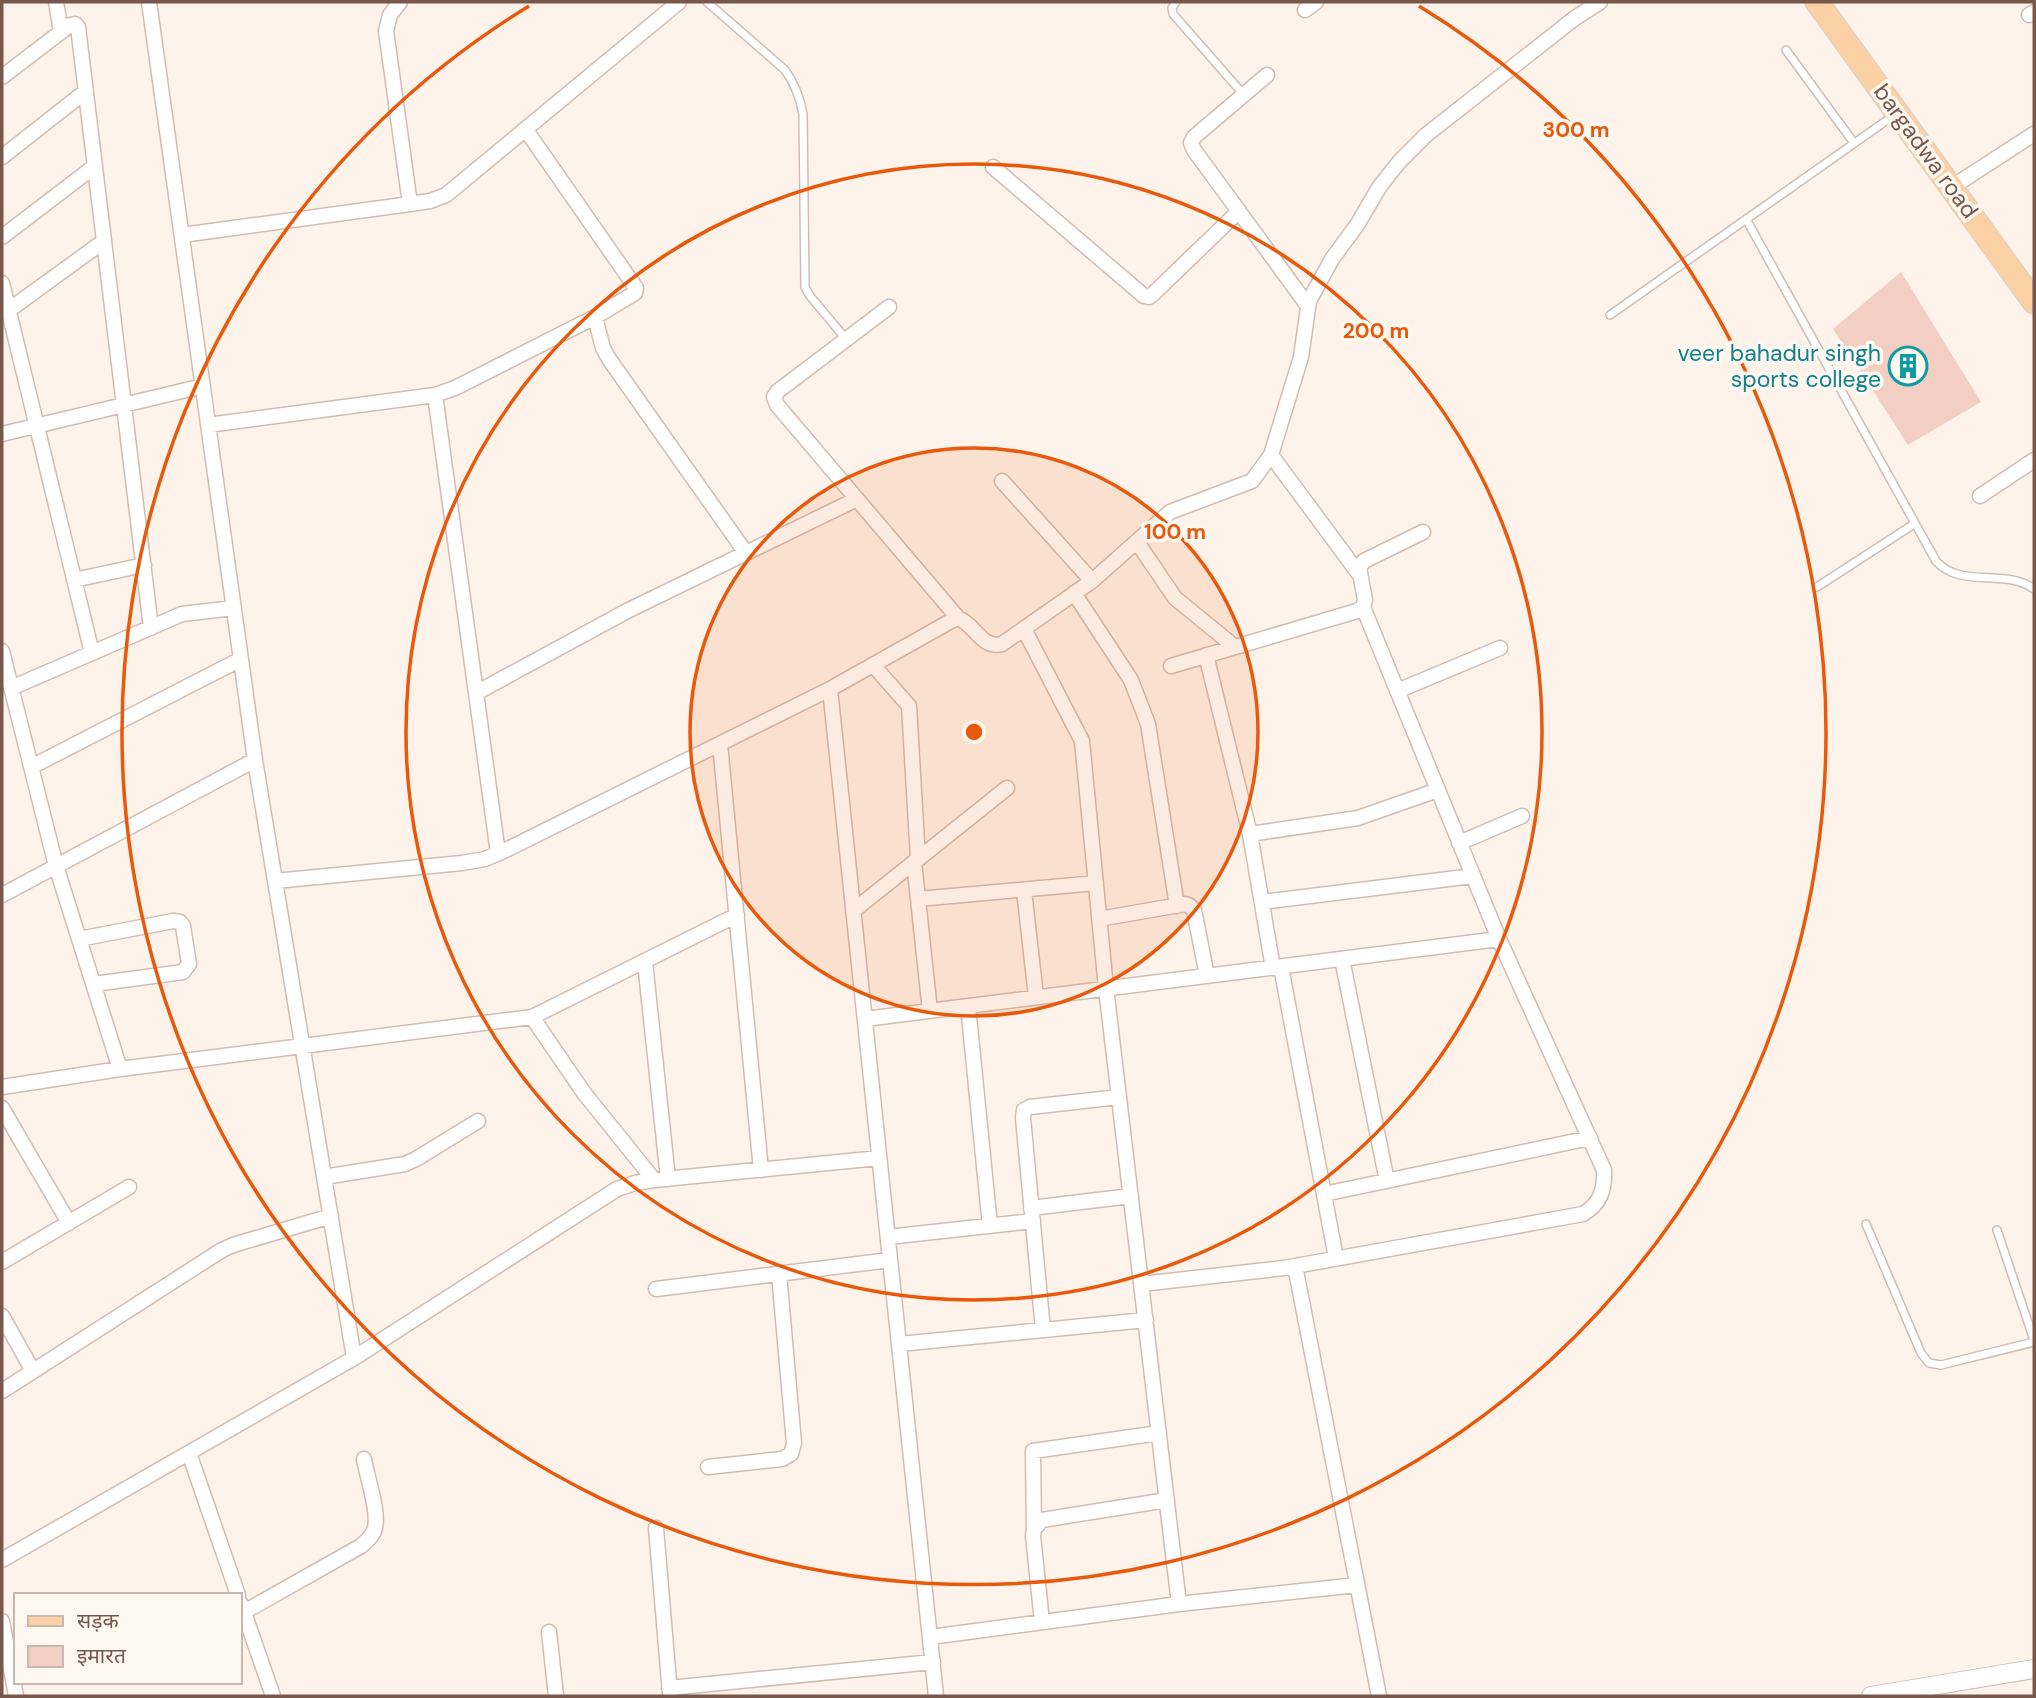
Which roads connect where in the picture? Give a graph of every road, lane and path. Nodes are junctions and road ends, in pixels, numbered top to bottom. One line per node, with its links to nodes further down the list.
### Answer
1 (56, 2): 9 (street)
2 (149, 2): 26 (street)
3 (400, 2): 23 (street)
4 (679, 2): 16 (street)
5 (707, 2): 36 (lane)
6 (1176, 2): 14 (lane)
7 (1600, 2): 31 (street)
8 (1816, 2): 15 (main road, bargadwa road)
9 (61, 32): 12 (street); 13 (street)
10 (1786, 50): 18 (lane)
11 (1267, 75): 14 (street)
12 (2, 77)
13 (86, 91): 19 (street); 20 (street)
14 (1244, 95): 24 (street)
15 (1898, 113): 18 (lane); 22 (main road, bargadwa road)
16 (526, 130): 23 (street); 35 (street)
17 (2034, 134): 22 (street)
18 (1854, 143): 25 (lane)
19 (2, 157)
20 (95, 166): 27 (street); 28 (street)
21 (993, 167): 24 (street)
22 (1952, 187): 30 (main road, bargadwa road)
23 (410, 204): 26 (street)
24 (1239, 211): 31 (street)
25 (1746, 219): 34 (lane); 48 (lane)
26 (182, 234): 37 (street)
27 (2, 237)
28 (104, 241): 33 (street); 39 (street)
29 (2, 283): 33 (street)
30 (2032, 295)
31 (1308, 306): 43 (street)
32 (888, 307): 36 (street)
33 (9, 310): 41 (street)
34 (1610, 315)
35 (595, 317): 38 (street); 51 (street)
36 (846, 339): 47 (street)
37 (203, 386): 39 (street); 40 (street)
38 (435, 395): 40 (street); 75 (street)
39 (124, 405): 41 (street); 52 (street)
40 (208, 425): 60 (street)
41 (36, 426): 42 (street); 54 (street)
42 (2, 434)
43 (1271, 455): 50 (street); 53 (street)
44 (2034, 460): 46 (street)
45 (1002, 481): 55 (street)
46 (1980, 496)
47 (857, 499): 51 (street); 61 (street)
48 (1914, 524): 56 (lane); 57 (lane)
49 (1423, 532): 53 (street)
50 (1137, 542): 55 (street); 64 (street)
51 (746, 553): 75 (street)
52 (144, 565): 54 (street); 62 (street)
53 (1359, 574): 59 (street)
54 (74, 580): 67 (street)
55 (1092, 580): 58 (street)
56 (1817, 587)
57 (2034, 589)
58 (1074, 593): 63 (street); 94 (street)
59 (1363, 607): 64 (street); 74 (street)
60 (234, 608): 62 (street); 69 (street)
61 (958, 618): 63 (street); 70 (street)
62 (151, 628): 67 (street)
63 (1024, 629): 89 (street)
64 (1235, 647): 68 (street)
65 (1500, 648): 74 (street)
66 (2, 651): 72 (street)
67 (92, 653): 72 (street)
68 (1206, 655): 71 (street); 82 (street)
69 (241, 659): 77 (street); 78 (street)
70 (873, 665): 73 (street); 85 (street)
71 (1171, 666)
72 (11, 688): 78 (street)
73 (830, 689): 76 (street); 95 (street)
74 (1397, 691): 80 (street)
75 (476, 693): 84 (street)
76 (720, 744): 84 (street); 96 (street)
77 (255, 760): 86 (street); 88 (street)
78 (31, 767): 86 (street)
79 (1007, 788): 85 (street)
80 (1438, 790): 82 (street); 83 (street)
81 (1522, 817): 83 (street)
82 (1250, 834): 93 (street)
83 (1459, 843): 87 (street)
84 (498, 853): 88 (street)
85 (916, 861): 92 (street); 95 (street)
86 (56, 866): 91 (street); 98 (street)
87 (1473, 876): 93 (street); 99 (street)
88 (275, 881): 111 (street)
89 (1096, 883): 90 (street); 97 (street)
90 (1024, 890): 92 (street); 106 (street)
91 (2, 895)
92 (918, 899): 108 (street)
93 (1262, 902): 102 (street)
94 (1177, 905): 97 (street); 103 (street)
95 (853, 911): 110 (street)
96 (737, 915): 101 (street); 119 (street)
97 (1099, 919): 105 (street)
98 (79, 939): 104 (street); 104 (street)
99 (1499, 939): 100 (street); 117 (street)
100 (1342, 959): 102 (street); 122 (street)
101 (645, 962): 109 (street); 121 (street)
102 (1277, 967): 103 (street); 124 (street)
103 (1207, 976): 105 (street)
104 (94, 984): 112 (street)
105 (1106, 988): 106 (street); 114 (street)
106 (1036, 997): 107 (street)
107 (968, 1006): 108 (street); 130 (street)
108 (930, 1010): 110 (street)
109 (532, 1017): 111 (street); 121 (street)
110 (865, 1019): 118 (street)
111 (302, 1045): 112 (street); 120 (street)
112 (120, 1069): 113 (street)
113 (2, 1087)
114 (1119, 1097): 125 (street); 126 (street)
115 (2, 1108): 128 (street)
116 (478, 1121): 120 (street)
117 (1590, 1138): 122 (street); 133 (street)
118 (879, 1158): 119 (street); 132 (street)
119 (761, 1170): 121 (street)
120 (324, 1177): 127 (street)
121 (661, 1179): 145 (street)
122 (1387, 1181): 124 (street)
123 (129, 1187): 128 (street)
124 (1324, 1194): 133 (street)
125 (1131, 1196): 126 (street); 138 (street)
126 (1032, 1214): 130 (street); 142 (street)
127 (331, 1216): 145 (street); 146 (street)
128 (69, 1223): 135 (street)
129 (1866, 1224): 143 (lane)
130 (990, 1226): 132 (street)
131 (1997, 1230): 143 (lane)
132 (888, 1237): 134 (street)
133 (1336, 1258): 136 (street)
134 (890, 1260): 137 (street); 144 (street)
135 (2, 1262)
136 (1295, 1266): 138 (street); 156 (street)
137 (779, 1274): 139 (street); 151 (street)
138 (1141, 1284): 141 (street)
139 (656, 1290)
140 (2, 1316): 146 (street)
141 (1146, 1320): 142 (street); 148 (street)
142 (1043, 1330): 144 (street)
143 (2034, 1341)
144 (899, 1344): 164 (street)
145 (354, 1358): 149 (street)
146 (33, 1371): 147 (street)
147 (2, 1391)
148 (1159, 1433): 152 (street); 154 (street)
149 (189, 1452): 155 (street); 157 (street)
150 (364, 1459): 158 (street)
151 (708, 1466)
152 (1167, 1500): 154 (street); 159 (street)
153 (656, 1528): 168 (street)
154 (1034, 1529): 162 (street)
155 (2, 1560)
156 (1357, 1585): 159 (street); 173 (street)
157 (238, 1593)
158 (242, 1602)
159 (1179, 1604): 162 (street)
160 (242, 1605): 170 (street)
161 (2, 1622): 165 (street)
162 (1042, 1622): 164 (street)
163 (549, 1632): 171 (street)
164 (930, 1637): 166 (street)
165 (4, 1646): 169 (street)
166 (933, 1662): 168 (street); 172 (street)
167 (2034, 1669): 174 (street)
168 (670, 1692)
169 (16, 1696)
170 (273, 1696)
171 (556, 1696)
172 (936, 1696)
173 (1379, 1696)
174 (1871, 1696)

